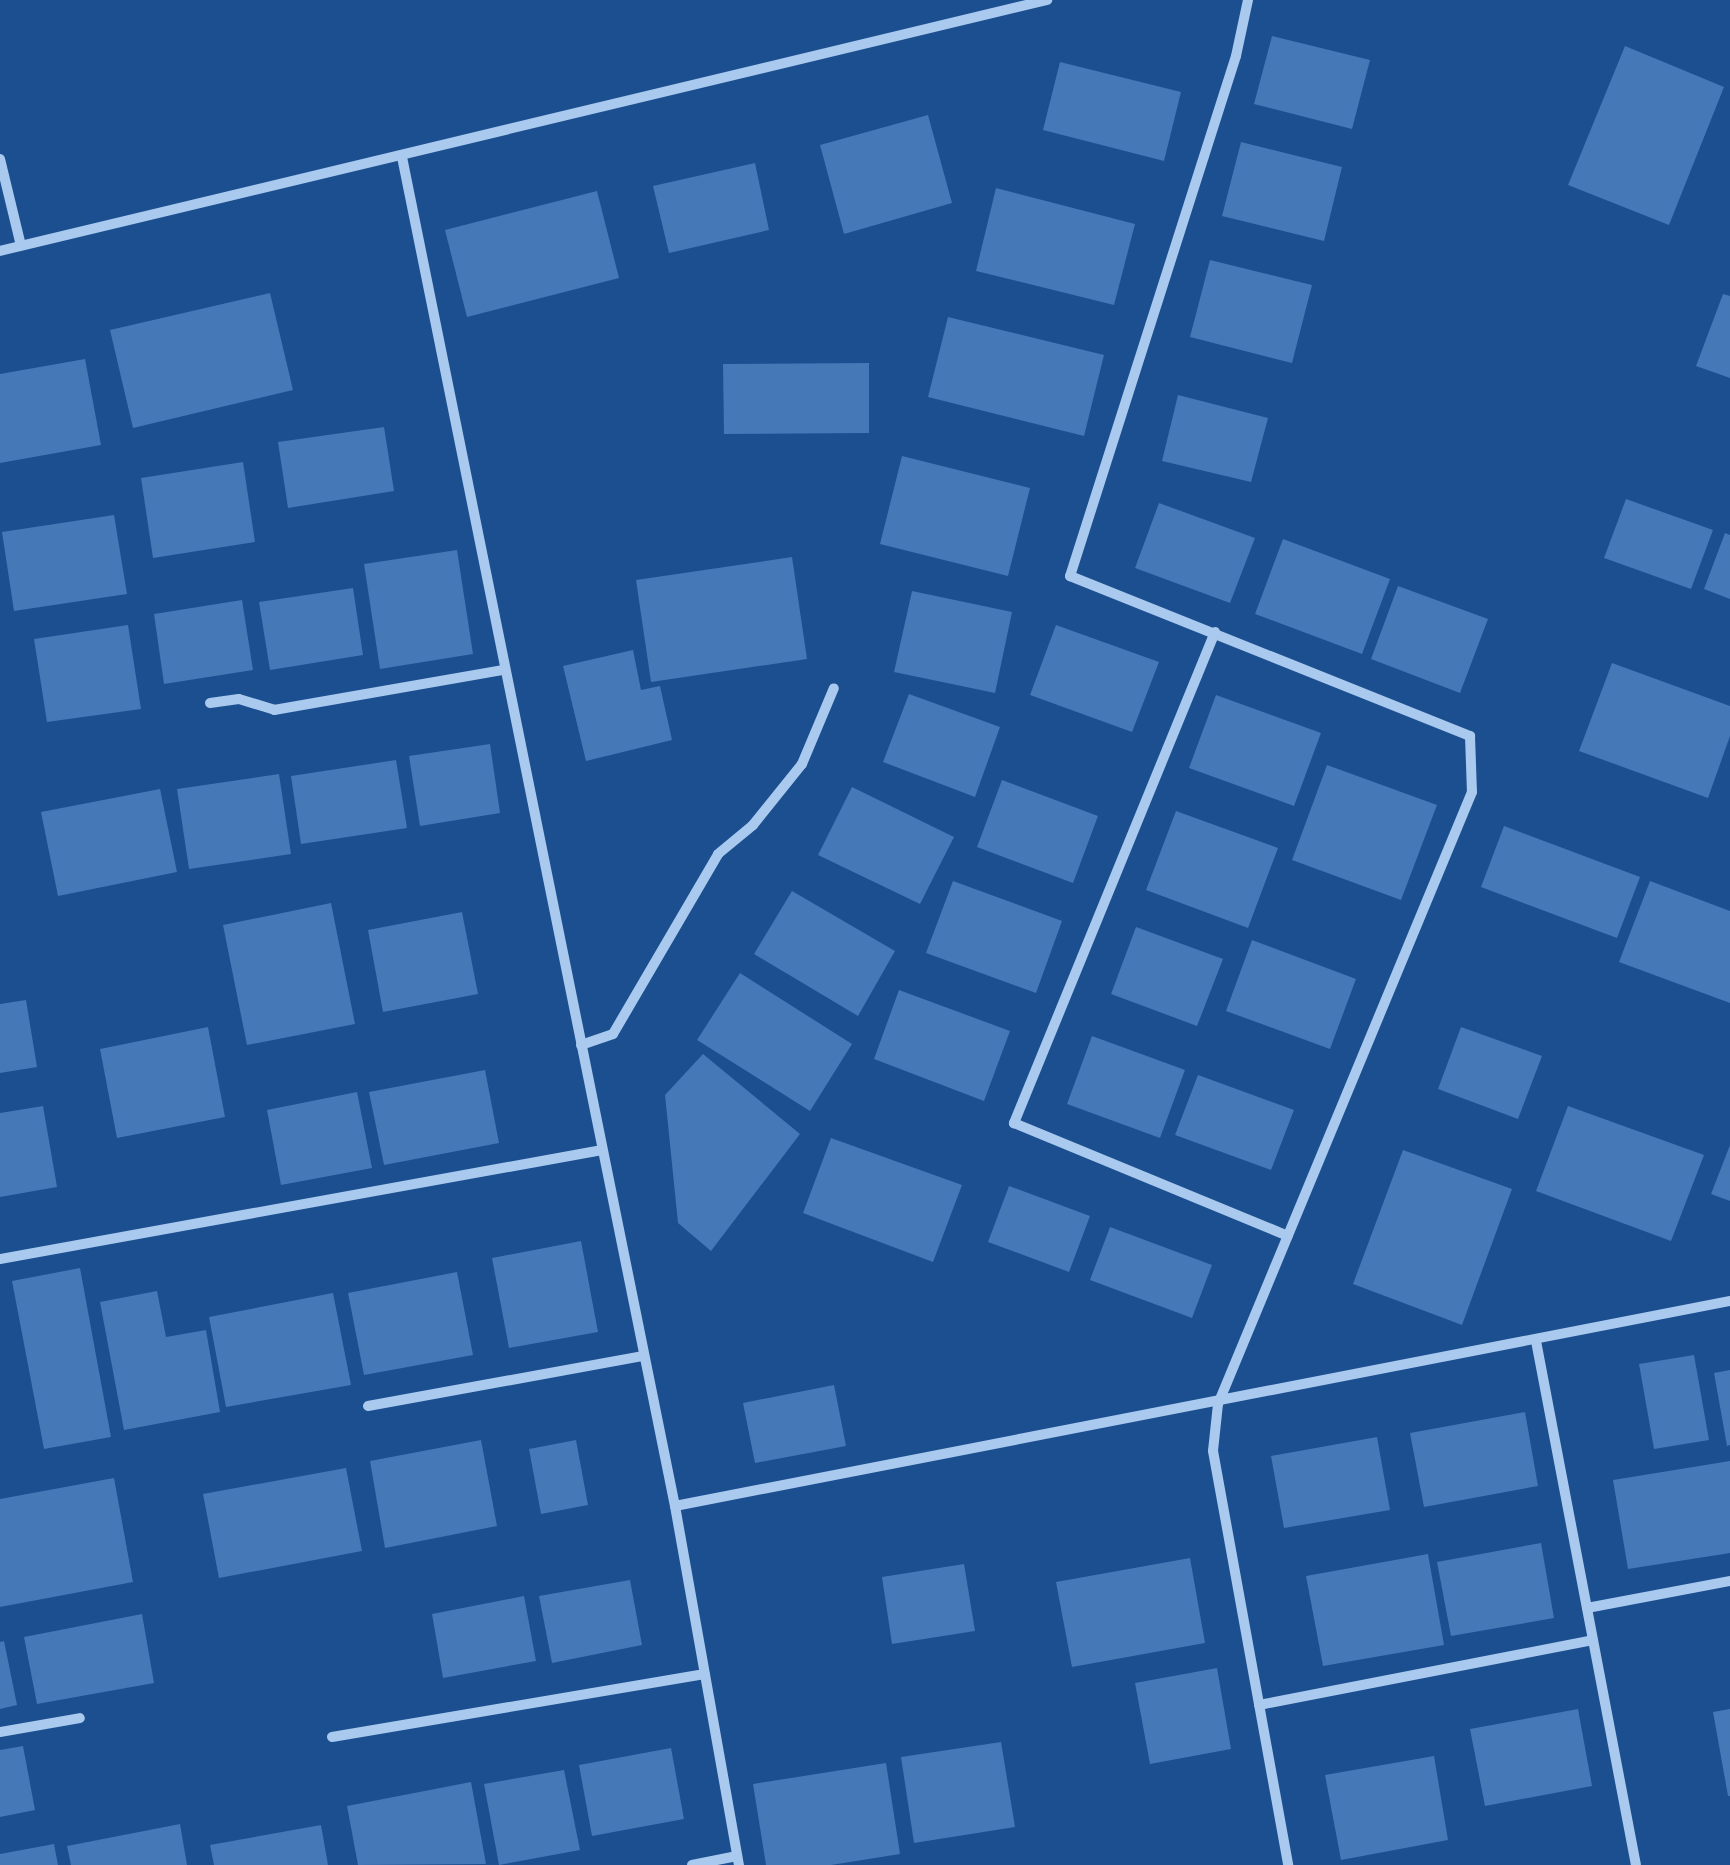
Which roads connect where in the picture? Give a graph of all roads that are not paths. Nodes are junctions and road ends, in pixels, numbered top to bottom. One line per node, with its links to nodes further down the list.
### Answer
1 (1046, 0): 3 (street)
2 (1248, 0): 7 (street)
3 (402, 157): 5 (street); 8 (street)
4 (0, 159): 5 (street)
5 (21, 246): 6 (street)
6 (0, 251)
7 (1214, 632): 13 (street); 13 (street)
8 (504, 670): 10 (street); 11 (street)
9 (834, 688): 11 (street)
10 (210, 703)
11 (581, 1046): 12 (street)
12 (602, 1150): 14 (street); 17 (street)
13 (1288, 1236): 18 (street)
14 (0, 1259)
15 (1730, 1301): 16 (street)
16 (1536, 1341): 18 (street); 22 (street)
17 (644, 1356): 19 (street); 20 (street)
18 (1218, 1404): 20 (street); 25 (street)
19 (368, 1406)
20 (675, 1506): 24 (street)
21 (1730, 1581): 22 (street)
22 (1587, 1608): 23 (street)
23 (1593, 1640): 25 (street); 32 (street)
24 (705, 1674): 28 (street); 29 (street)
25 (1259, 1705): 31 (street)
26 (80, 1718): 27 (street)
27 (0, 1732)
28 (332, 1736)
29 (738, 1861): 30 (street)
30 (692, 1865)
31 (1288, 1865)
32 (1636, 1865)

